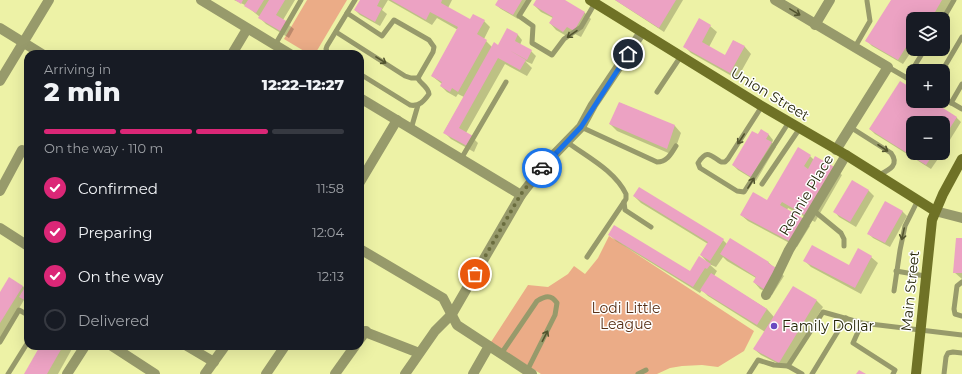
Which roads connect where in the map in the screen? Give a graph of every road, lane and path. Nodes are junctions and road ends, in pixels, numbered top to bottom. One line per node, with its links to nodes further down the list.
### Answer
1 (49, 0): 19 (street)
2 (202, 0): 15 (street)
3 (301, 0): 20 (lane)
4 (355, 0): 12 (lane)
5 (529, 0): 9 (lane, one-way to 5)
6 (775, 0): 13 (street, one-way to 13)
7 (830, 0): 13 (street)
8 (954, 0): 11 (lane)
9 (593, 1): 17 (street, Union Street)
10 (867, 1): 21 (lane)
11 (947, 12)
12 (347, 13): 16 (lane); 31 (lane)
13 (815, 25): 21 (street)
14 (0, 28): 19 (street)
15 (247, 29): 20 (street); 23 (street)
16 (336, 32): 25 (lane); 31 (lane, one-way to 31)
17 (642, 32): 26 (street, Union Street); 43 (street)
18 (962, 37): 27 (lane)
19 (23, 42): 22 (street); 32 (street)
20 (275, 45): 24 (street)
21 (854, 48): 28 (street)
22 (36, 50)
23 (234, 50)
24 (283, 50)
25 (326, 50)
26 (681, 56): 35 (lane); 39 (street, Union Street)
27 (946, 64)
28 (888, 67): 30 (lane); 44 (street)
29 (364, 76): 38 (lane)
30 (906, 77)
31 (418, 78): 38 (lane)
32 (0, 81)
33 (506, 82): 52 (lane)
34 (962, 84): 37 (lane)
35 (657, 92)
36 (364, 100): 41 (street)
37 (951, 103): 40 (lane)
38 (418, 105): 46 (lane)
39 (762, 106): 42 (street, Union Street); 42 (lane, one-way to 42)
40 (962, 109)
41 (397, 120): 46 (street); 54 (street)
42 (789, 122): 45 (street, Union Street)
43 (581, 127): 47 (street); 48 (lane)
44 (850, 127): 49 (street); 55 (lane, one-way to 55)
45 (800, 128): 49 (street, Union Street); 56 (lane)
46 (411, 129): 52 (street)
47 (566, 142): 58 (street); 60 (lane)
48 (676, 146)
49 (836, 150): 51 (street, Union Street)
50 (24, 151): 57 (street)
51 (846, 155): 55 (street, Union Street); 61 (street, Rennie Place)
52 (461, 159): 58 (street)
53 (962, 160): 62 (street, Main Street)
54 (364, 175)
55 (878, 175): 59 (street, Union Street)
56 (762, 184)
57 (0, 190)
58 (521, 194): 76 (street)
59 (918, 200): 62 (street, Union Street); 70 (lane, one-way to 70)
60 (624, 202): 64 (lane); 69 (lane)
61 (813, 210): 67 (lane); 74 (street, Rennie Place)
62 (935, 211): 63 (street); 71 (street, Main Street)
63 (962, 218)
64 (651, 227)
65 (0, 228): 66 (street)
66 (24, 243)
67 (844, 246)
68 (364, 250): 76 (street)
69 (587, 258)
70 (896, 270): 71 (lane); 73 (lane)
71 (925, 276): 80 (street, Main Street)
72 (962, 282): 77 (lane)
73 (894, 291)
74 (766, 295)
75 (24, 312): 83 (lane)
76 (452, 314): 84 (street); 92 (street)
77 (962, 316)
78 (846, 318): 79 (lane); 96 (lane); 110 (lane)
79 (862, 324): 80 (lane); 111 (lane)
80 (920, 329): 82 (lane); 112 (street, Main Street)
81 (364, 334): 92 (street)
82 (962, 335)
83 (0, 342)
84 (489, 346): 94 (street); 106 (street)
85 (24, 348): 99 (lane)
86 (80, 350): 100 (street)
87 (118, 350): 101 (street)
88 (194, 350): 95 (street)
89 (222, 350): 95 (street)
90 (282, 350): 103 (street)
91 (352, 350): 104 (street)
92 (419, 353): 105 (street)
93 (962, 353): 113 (lane)
94 (502, 354): 98 (street); 98 (lane, one-way to 94)
95 (214, 362): 102 (street)
96 (788, 366): 108 (lane); 109 (lane)
97 (646, 370): 107 (lane)
98 (531, 373)
99 (8, 374)
100 (67, 374)
101 (156, 374)
102 (205, 374)
103 (266, 374)
104 (336, 374)
105 (405, 374)
106 (473, 374)
107 (638, 374)
108 (749, 374)
109 (802, 374)
110 (812, 374)
111 (893, 374)
112 (916, 374)
113 (944, 374)

